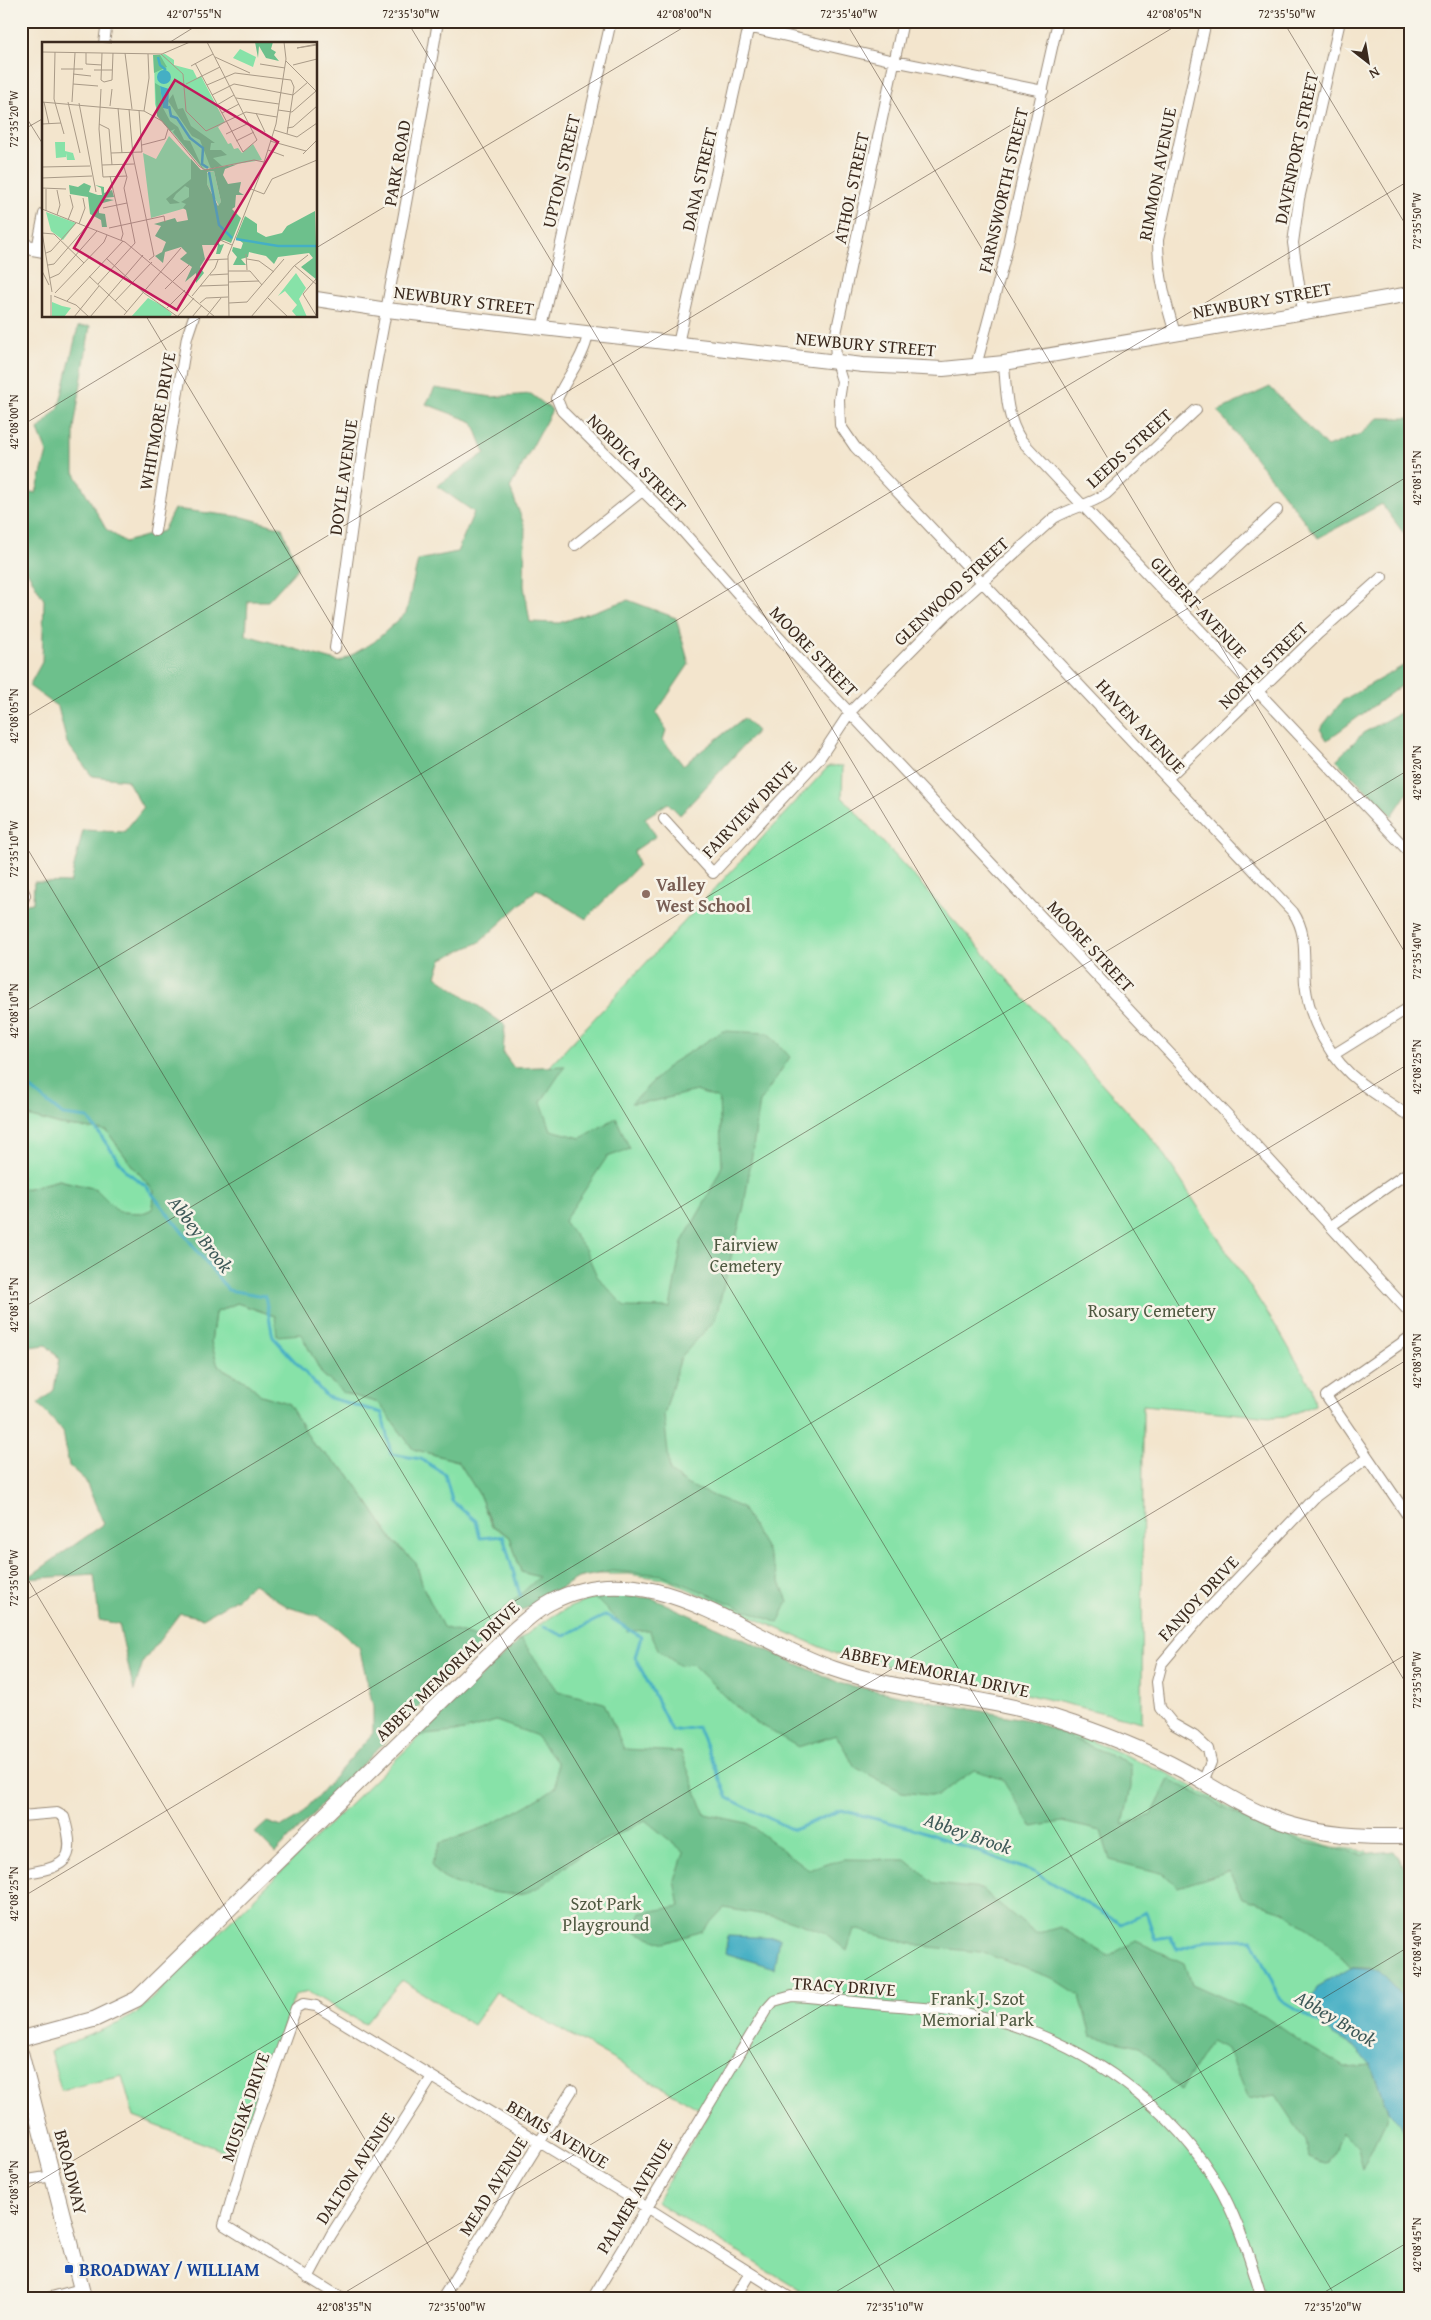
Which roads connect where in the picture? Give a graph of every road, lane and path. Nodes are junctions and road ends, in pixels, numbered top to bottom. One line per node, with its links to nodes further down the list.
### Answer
1 (108, 21): 10 (street)
2 (438, 21): 17 (street, PARK ROAD)
3 (612, 21): 20 (street, UPTON STREET)
4 (722, 21): 9 (street)
5 (903, 21): 11 (street, ATHOL STREET)
6 (1058, 21): 12 (street, FARNSWORTH STREET)
7 (1206, 21): 22 (street, RIMMON AVENUE)
8 (1340, 21): 18 (street, DAVENPORT STREET)
9 (749, 24): 11 (street); 23 (street, DANA STREET)
10 (104, 42)
11 (894, 61): 12 (street); 24 (street, ATHOL STREET)
12 (1043, 91): 26 (street, FARNSWORTH STREET)
13 (21, 246): 14 (street)
14 (41, 250)
15 (1410, 294): 18 (street, NEWBURY STREET)
16 (318, 300): 17 (street, NEWBURY STREET)
17 (387, 310): 20 (street, NEWBURY STREET); 37 (street, DOYLE AVENUE)
18 (1303, 312): 22 (street, NEWBURY STREET)
19 (193, 318): 31 (street, WHITMORE DRIVE)
20 (542, 328): 21 (street, NEWBURY STREET)
21 (588, 334): 23 (street, NEWBURY STREET); 28 (street, NORDICA STREET)
22 (1175, 334): 25 (street, NEWBURY STREET)
23 (678, 344): 24 (street, NEWBURY STREET)
24 (836, 362): 26 (street, NEWBURY STREET); 34 (street, HAVEN AVENUE)
25 (1004, 363): 26 (street, NEWBURY STREET); 29 (street, GILBERT AVENUE)
26 (976, 366)
27 (1196, 410): 29 (street, LEEDS STREET)
28 (642, 492): 32 (street); 35 (street, NORDICA STREET)
29 (1082, 507): 34 (street, GLENWOOD STREET); 36 (street, GILBERT AVENUE)
30 (1277, 510): 36 (street)
31 (155, 531)
32 (575, 544)
33 (1382, 577): 38 (street, NORTH STREET)
34 (982, 581): 39 (street, GLENWOOD STREET); 40 (street, HAVEN AVENUE)
35 (746, 604): 39 (street, MOORE STREET)
36 (1175, 605): 38 (street, GILBERT AVENUE)
37 (335, 648)
38 (1258, 692): 40 (street, NORTH STREET); 42 (street, GILBERT AVENUE)
39 (850, 712): 41 (street, FAIRVIEW DRIVE); 49 (street, MOORE STREET)
40 (1168, 778): 46 (street, HAVEN AVENUE)
41 (664, 819)
42 (1410, 853)
43 (21, 886): 44 (street)
44 (21, 905)
45 (1410, 1007): 46 (street)
46 (1334, 1055): 47 (street, HAVEN AVENUE)
47 (1410, 1117)
48 (1410, 1171): 49 (street)
49 (1331, 1226): 50 (street, MOORE STREET)
50 (1410, 1313)
51 (1410, 1337): 52 (street)
52 (1366, 1458): 53 (street); 54 (street, FANJOY DRIVE)
53 (1410, 1519)
54 (1203, 1782): 56 (main road, ABBEY MEMORIAL DRIVE); 59 (main road, ABBEY MEMORIAL DRIVE)
55 (21, 1816): 57 (street)
56 (1410, 1836)
57 (21, 1874)
58 (304, 2004): 61 (street, BEMIS AVENUE); 69 (street, MUSIAK DRIVE)
59 (21, 2039)
60 (21, 2054): 65 (main road, BROADWAY)
61 (432, 2077): 64 (street, BEMIS AVENUE); 69 (street, DALTON AVENUE)
62 (572, 2090): 64 (street, MEAD AVENUE)
63 (704, 2111): 67 (street, PALMER AVENUE); 77 (street, TRACY DRIVE)
64 (539, 2142): 67 (street, BEMIS AVENUE); 73 (street, MEAD AVENUE)
65 (53, 2176): 66 (street); 70 (main road, BROADWAY)
66 (21, 2181)
67 (646, 2207): 68 (street, BEMIS AVENUE); 74 (street, PALMER AVENUE)
68 (750, 2273): 75 (street); 76 (street, BEMIS AVENUE)
69 (308, 2278): 72 (street)
70 (83, 2294): 71 (street)
71 (44, 2299)
72 (343, 2299)
73 (442, 2299)
74 (592, 2299)
75 (734, 2299)
76 (792, 2299)
77 (1262, 2299)

